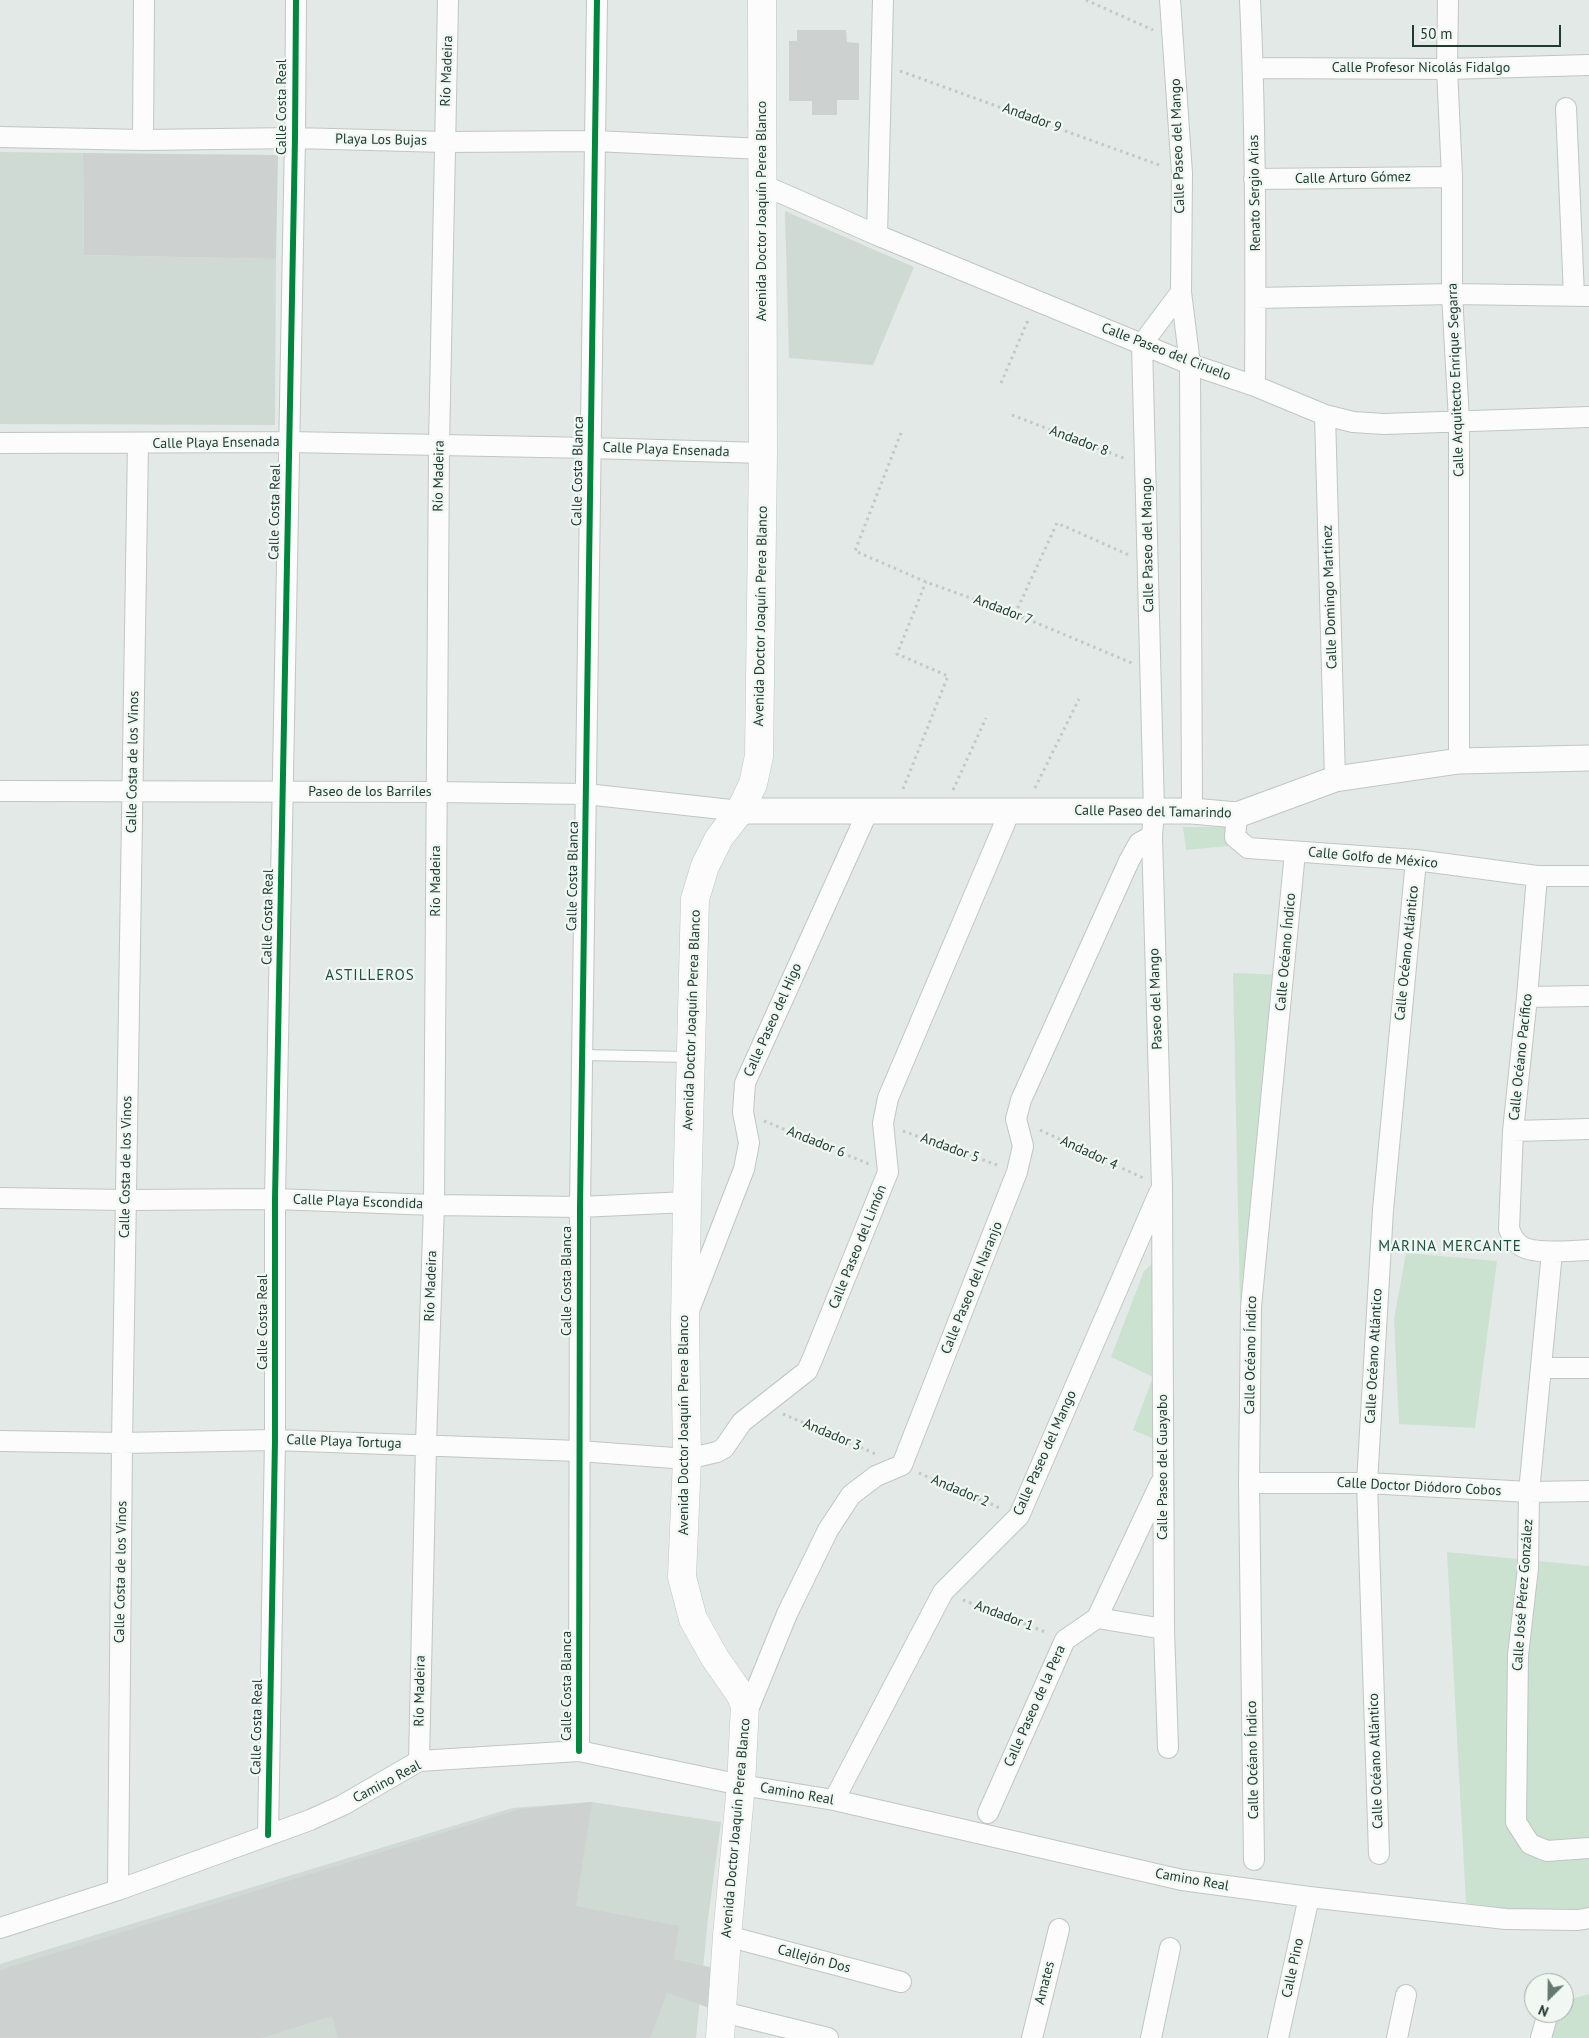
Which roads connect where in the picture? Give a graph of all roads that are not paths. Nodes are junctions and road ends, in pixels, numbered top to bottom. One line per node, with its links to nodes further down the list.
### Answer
1 (144, 0): 16 (street)
2 (296, 0): 15 (street, Calle Costa Real)
3 (448, 0): 18 (street, Río Madeira)
4 (597, 0): 17 (street, Calle Costa Blanca)
5 (762, 0): 19 (main road, Avenida Doctor Joaquín Perea Blanco)
6 (883, 0): 23 (street)
7 (1170, 0): 24 (street, Calle Paseo del Mango)
8 (1250, 0): 11 (street, Renato Sergio Arias)
9 (1448, 0): 12 (street, Calle Arquitecto Enrique Segarra)
10 (1589, 65): 12 (street, Calle Profesor Nicolás Fidalgo)
11 (1253, 68): 12 (street, Calle Profesor Nicolás Fidalgo); 21 (street, Renato Sergio Arias)
12 (1447, 69): 20 (street, Calle Arquitecto Enrique Segarra)
13 (1566, 108): 26 (street)
14 (0, 137): 16 (street, Playa Los Bujas)
15 (295, 138): 16 (street, Playa Los Bujas); 18 (street, Playa Los Bujas); 35 (street, Calle Costa Real)
16 (142, 140)
17 (595, 141): 18 (street, Playa Los Bujas); 19 (street, Playa Los Bujas); 38 (street, Calle Costa Blanca)
18 (445, 142): 37 (street, Río Madeira)
19 (762, 149): 22 (main road, Avenida Doctor Joaquín Perea Blanco)
20 (1452, 177): 21 (street, Calle Arturo Gómez); 25 (street, Calle Arquitecto Enrique Segarra)
21 (1254, 179): 27 (street, Renato Sergio Arias)
22 (763, 185): 23 (street, Calle Paseo del Ciruelo); 39 (main road, Avenida Doctor Joaquín Perea Blanco)
23 (877, 235): 28 (street, Calle Paseo del Ciruelo)
24 (1181, 292): 28 (street); 29 (street, Calle Paseo del Mango)
25 (1452, 294): 26 (street); 27 (street); 33 (street, Calle Arquitecto Enrique Segarra)
26 (1582, 296)
27 (1256, 298): 30 (street, Renato Sergio Arias)
28 (1142, 344): 29 (street, Calle Paseo del Ciruelo); 52 (street, Calle Paseo del Mango)
29 (1190, 364): 30 (street, Calle Paseo del Ciruelo); 50 (street, Calle Paseo del Mango)
30 (1255, 386): 31 (street, Calle Paseo del Ciruelo)
31 (1325, 415): 33 (street, Calle Paseo del Ciruelo); 42 (street, Calle Domingo Martínez)
32 (1589, 417): 33 (street, Calle Paseo del Ciruelo)
33 (1459, 420): 41 (street, Calle Arquitecto Enrique Segarra)
34 (0, 442): 36 (street, Calle Playa Ensenada)
35 (289, 442): 36 (street, Calle Playa Ensenada); 37 (street, Calle Playa Ensenada); 46 (street, Calle Costa Real)
36 (138, 444): 44 (street, Calle Costa de los Vinos)
37 (439, 446): 38 (street, Calle Playa Ensenada); 45 (street, Río Madeira)
38 (590, 448): 39 (street, Calle Playa Ensenada); 47 (street, Calle Costa Blanca)
39 (763, 453): 51 (main road, Avenida Doctor Joaquín Perea Blanco)
40 (1589, 758): 41 (street, Calle Paseo del Tamarindo)
41 (1459, 761): 42 (street, Calle Paseo del Tamarindo)
42 (1335, 779): 53 (street, Calle Paseo del Tamarindo)
43 (0, 791): 44 (street, Paseo de los Barriles)
44 (132, 792): 46 (street, Paseo de los Barriles); 68 (street, Calle Costa de los Vinos)
45 (436, 792): 46 (street, Paseo de los Barriles); 47 (street, Paseo de los Barriles); 70 (street, Río Madeira)
46 (283, 793): 67 (street, Calle Costa Real)
47 (586, 794): 51 (street, Paseo de los Barriles); 61 (street, Calle Costa Blanca)
48 (868, 810): 49 (street, Calle Paseo del Tamarindo); 51 (street, Calle Paseo del Tamarindo); 74 (street, Calle Paseo del Higo)
49 (1017, 810): 52 (street, Calle Paseo del Tamarindo); 82 (street, Calle Paseo del Limón)
50 (1192, 810): 52 (street, Calle Paseo del Tamarindo); 53 (street, Calle Paseo del Tamarindo)
51 (740, 811): 62 (main road, Avenida Doctor Joaquín Perea Blanco)
52 (1154, 811): 54 (street, Paseo del Mango)
53 (1237, 815): 55 (street, Calle Golfo de México)
54 (1152, 836): 65 (street, Paseo del Mango); 90 (street, Calle Paseo del Naranjo)
55 (1295, 852): 56 (street, Calle Golfo de México); 84 (street, Calle Océano Índico)
56 (1416, 860): 57 (street, Calle Golfo de México); 85 (street, Calle Océano Atlántico)
57 (1538, 876): 58 (street, Calle Golfo de México); 60 (street, Calle Océano Pacífico)
58 (1589, 876)
59 (1589, 996): 60 (street)
60 (1527, 997): 64 (street, Calle Océano Pacífico)
61 (583, 1055): 62 (lane); 71 (street, Calle Costa Blanca)
62 (690, 1057): 69 (main road, Avenida Doctor Joaquín Perea Blanco)
63 (1589, 1130): 64 (street)
64 (1513, 1132): 73 (street, Calle Océano Pacífico)
65 (1162, 1186): 83 (street, Calle Paseo del Guayabo); 95 (street, Calle Paseo del Mango)
66 (0, 1198): 68 (street, Calle Playa Escondida)
67 (276, 1199): 68 (street, Calle Playa Escondida); 70 (street, Calle Playa Escondida); 77 (street, Calle Costa Real)
68 (126, 1200): 79 (street, Calle Costa de los Vinos)
69 (687, 1202): 71 (street, Calle Playa Escondida); 74 (main road, Avenida Doctor Joaquín Perea Blanco)
70 (434, 1205): 71 (street, Calle Playa Escondida); 80 (street, Río Madeira)
71 (580, 1207): 81 (street, Calle Costa Blanca)
72 (1589, 1250): 73 (street)
73 (1552, 1252): 75 (street, Calle José Pérez González)
74 (685, 1322): 82 (main road, Avenida Doctor Joaquín Perea Blanco)
75 (1541, 1368): 76 (street); 87 (street, Calle José Pérez González)
76 (1589, 1368)
77 (275, 1440): 79 (street, Calle Playa Tortuga); 80 (street, Calle Playa Tortuga); 97 (street, Calle Costa Real)
78 (0, 1441): 79 (street, Calle Playa Tortuga)
79 (122, 1443): 101 (street, Calle Costa de los Vinos)
80 (426, 1444): 81 (street, Calle Playa Tortuga); 93 (street, Río Madeira)
81 (579, 1451): 82 (street, Calle Playa Tortuga); 92 (street, Calle Costa Blanca)
82 (687, 1459): 90 (main road, Avenida Doctor Joaquín Perea Blanco)
83 (1163, 1477): 88 (street); 89 (street, Calle Paseo del Guayabo)
84 (1249, 1483): 85 (street, Calle Doctor Diódoro Cobos); 100 (street, Calle Océano Índico)
85 (1367, 1483): 87 (street, Calle Doctor Diódoro Cobos); 99 (street, Calle Océano Atlántico)
86 (1589, 1491): 87 (street, Calle Doctor Diódoro Cobos)
87 (1529, 1492): 98 (street, Calle José Pérez González)
88 (1097, 1618): 89 (street); 96 (street, Calle Paseo de la Pera)
89 (1164, 1629): 91 (street, Calle Paseo del Guayabo)
90 (745, 1717): 94 (main road, Avenida Doctor Joaquín Perea Blanco)
91 (1168, 1748)
92 (579, 1751): 93 (street, Camino Real); 94 (street, Camino Real)
93 (419, 1761): 97 (street, Camino Real)
94 (741, 1785): 95 (street, Camino Real); 106 (main road, Avenida Doctor Joaquín Perea Blanco)
95 (834, 1800): 102 (street, Camino Real)
96 (988, 1813)
97 (268, 1835): 101 (street, Camino Real)
98 (1589, 1848)
99 (1378, 1854)
100 (1254, 1860)
101 (118, 1890): 104 (street, Camino Real)
102 (1308, 1897): 103 (street, Camino Real); 114 (street, Calle Pino)
103 (1589, 1918)
104 (0, 1928)
105 (1059, 1929): 112 (street, Amates)
106 (727, 1936): 108 (street, Callejón Dos); 110 (main road, Avenida Doctor Joaquín Perea Blanco)
107 (1170, 1948): 113 (street)
108 (901, 1982)
109 (1406, 1995): 115 (street)
110 (722, 2025): 111 (street)
111 (828, 2038)
112 (1032, 2038)
113 (1151, 2038)
114 (1278, 2038)
115 (1397, 2038)

